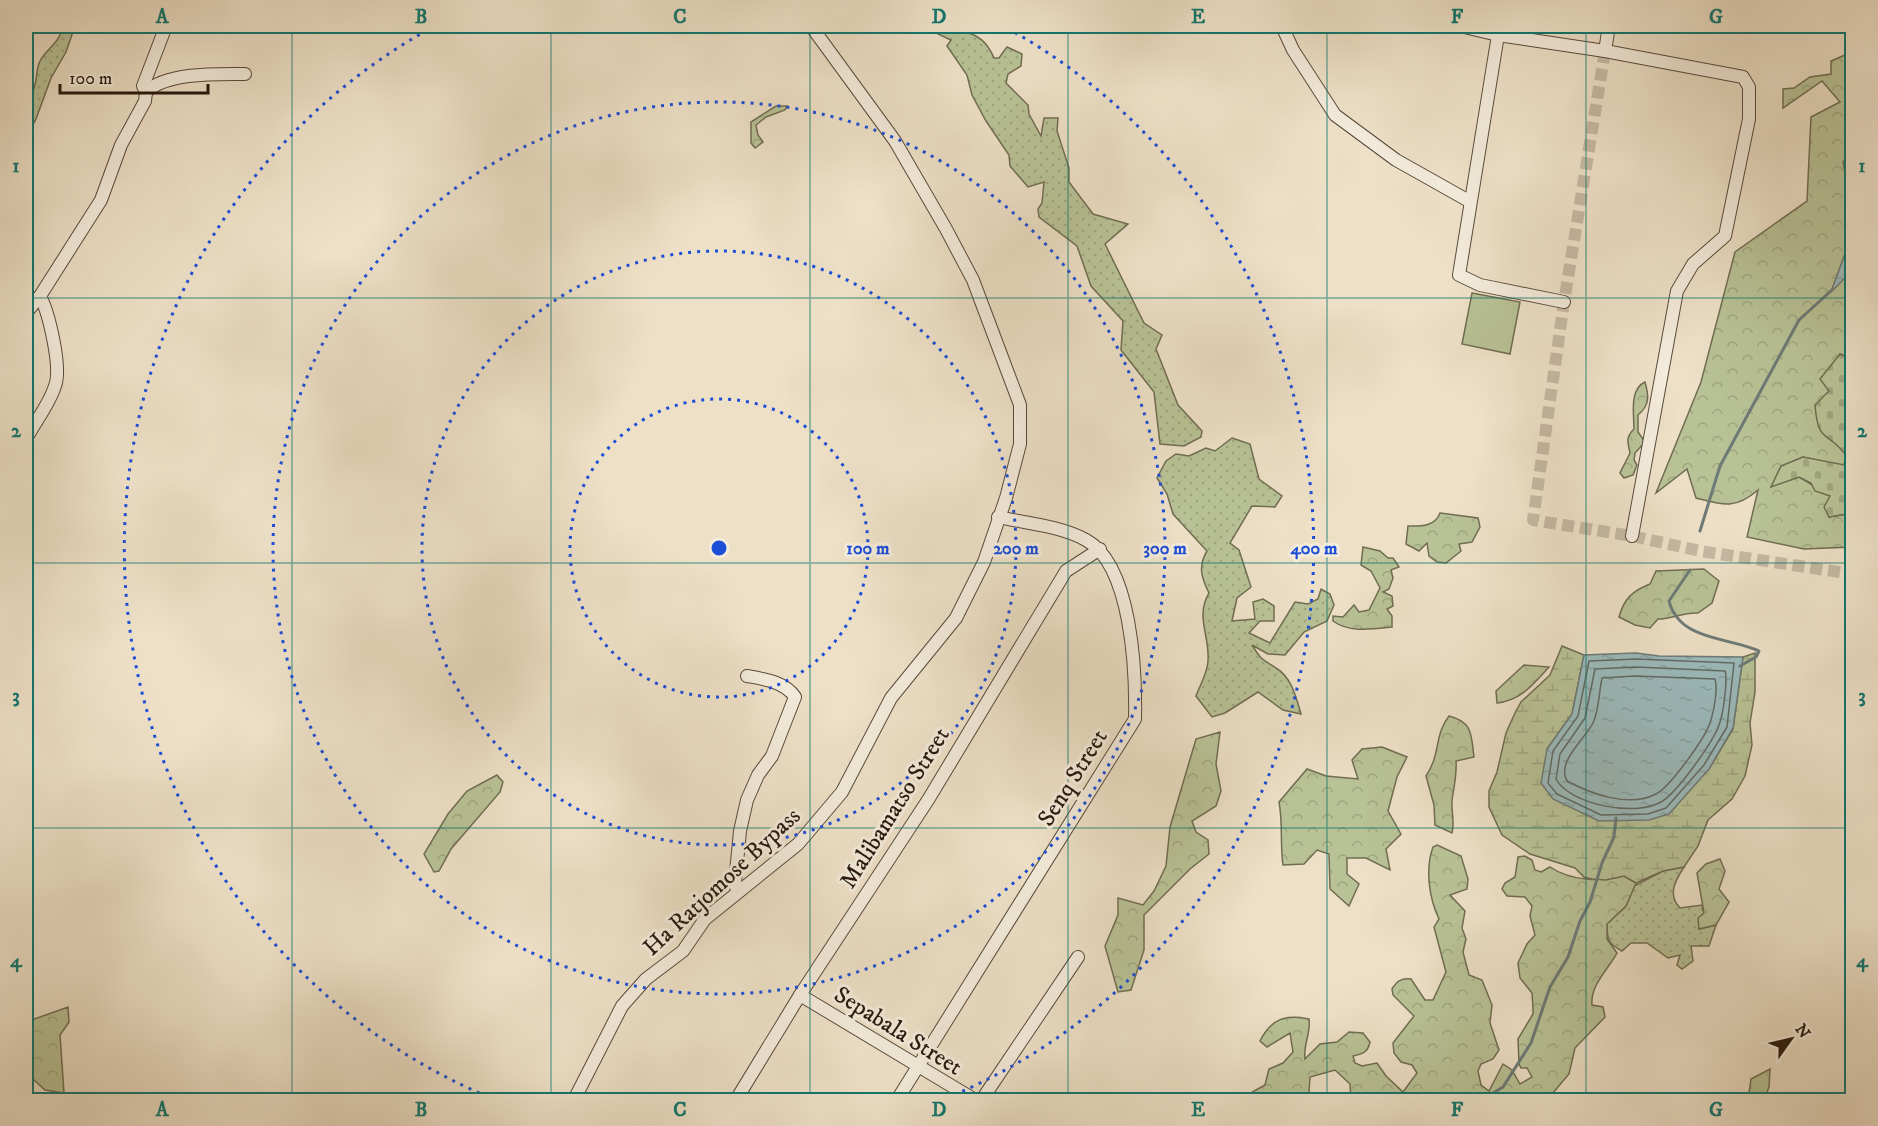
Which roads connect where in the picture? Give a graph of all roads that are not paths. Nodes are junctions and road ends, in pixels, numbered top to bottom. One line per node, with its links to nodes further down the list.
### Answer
1 (166, 26): 9 (street)
2 (811, 26): 15 (street, Ha Ratjomose Bypass)
3 (1461, 26): 6 (street)
4 (1609, 26): 7 (street)
5 (1285, 27): 10 (street)
6 (1498, 35): 7 (street); 10 (street)
7 (1605, 51): 16 (street)
8 (245, 74): 9 (street)
9 (146, 92): 11 (street)
10 (1469, 201): 12 (street)
11 (40, 296): 13 (street); 14 (street)
12 (1564, 302)
13 (26, 313)
14 (26, 439)
15 (998, 517): 17 (street); 19 (street, Ha Ratjomose Bypass)
16 (1632, 536)
17 (1100, 549): 21 (street, Malibamatso Street); 22 (street, Senq Street)
18 (747, 676): 19 (street)
19 (737, 891): 23 (street, Ha Ratjomose Bypass)
20 (1078, 957): 26 (street, Sepabala Street)
21 (800, 995): 22 (street, Sepabala Street); 24 (street, Malibamatso Street)
22 (916, 1067): 25 (street, Senq Street); 26 (street, Sepabala Street)
23 (574, 1101)
24 (736, 1101)
25 (897, 1101)
26 (977, 1101)

